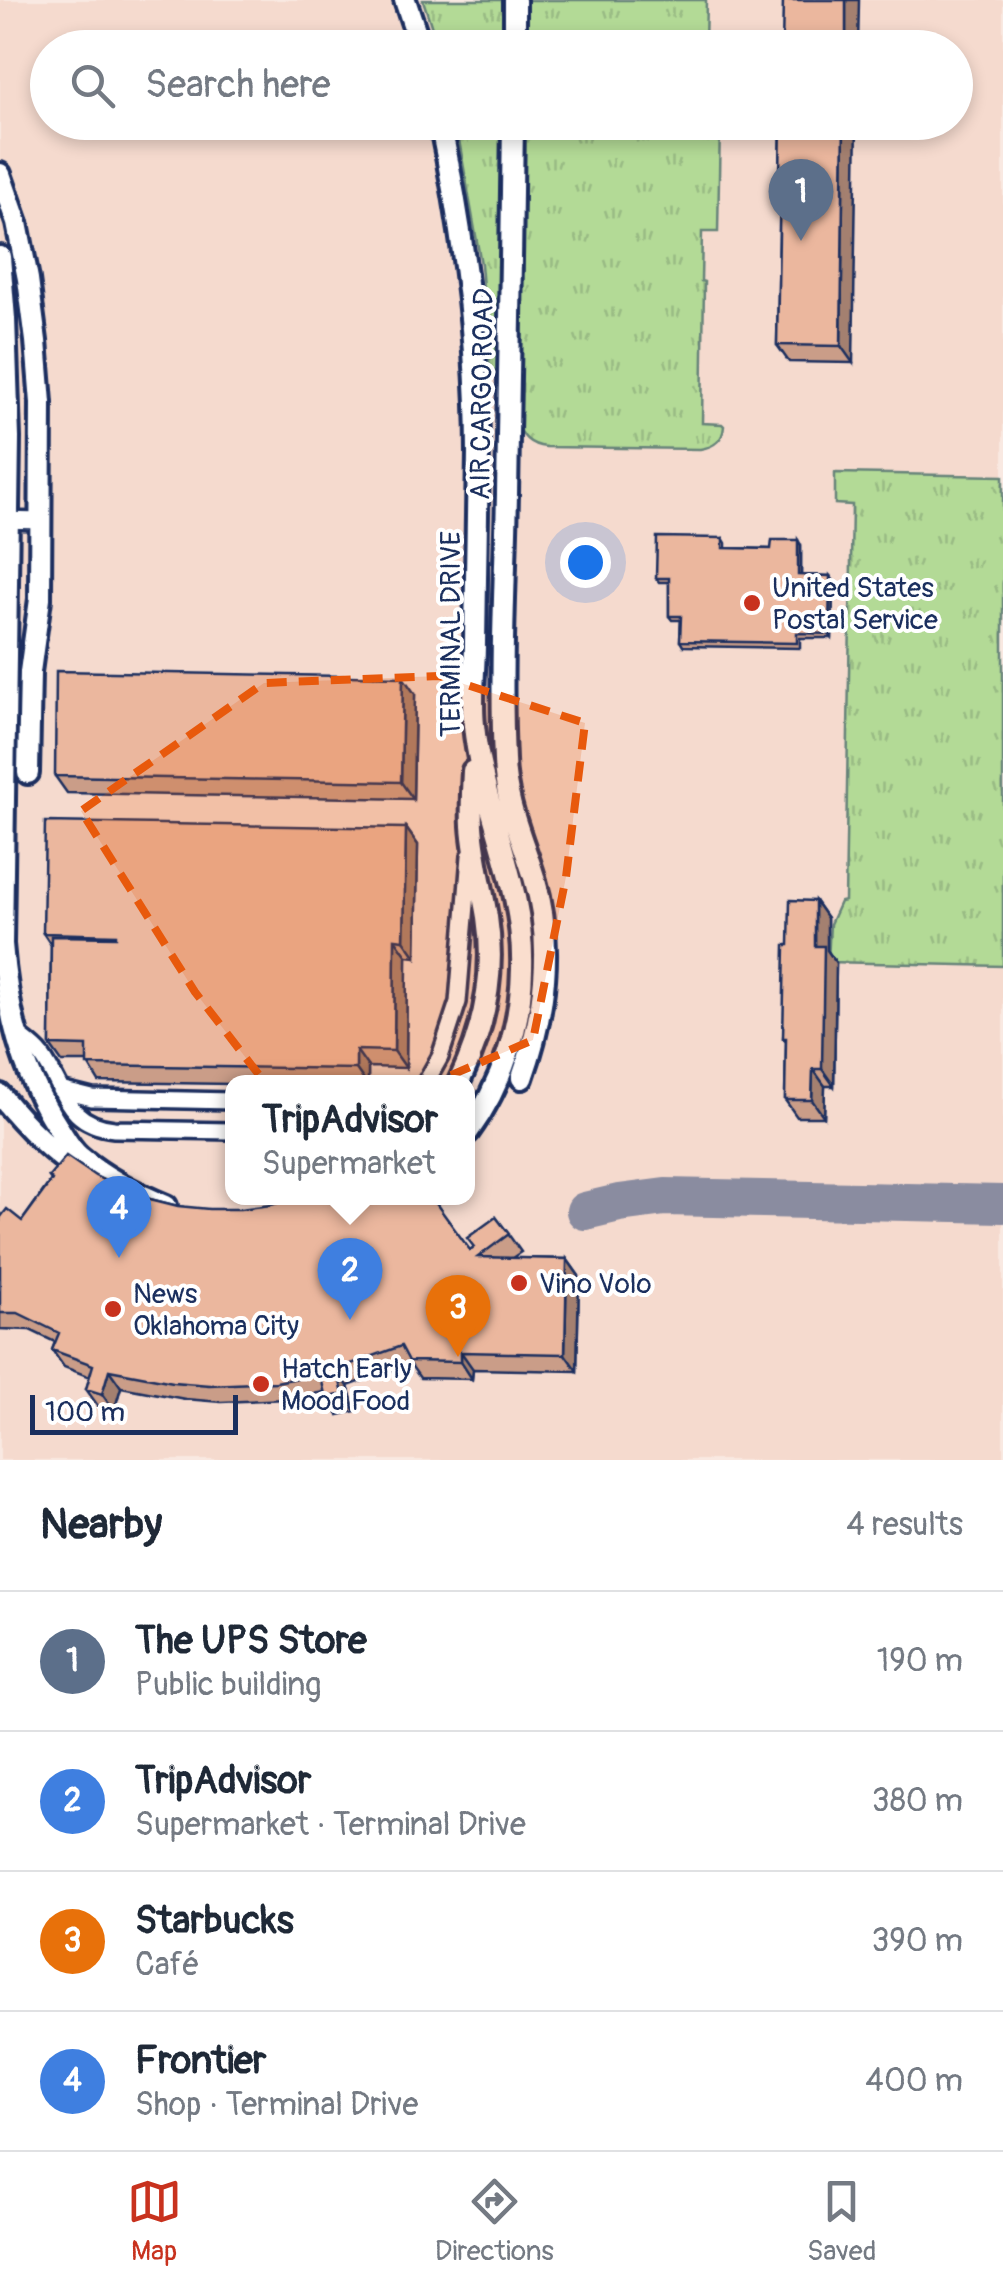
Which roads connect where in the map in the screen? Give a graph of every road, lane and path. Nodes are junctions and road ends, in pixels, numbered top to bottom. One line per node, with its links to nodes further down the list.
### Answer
1 (405, 0): 3 (main road)
2 (515, 0): 4 (main road)
3 (414, 30)
4 (514, 30)
5 (443, 140): 13 (main road, TERMINAL DRIVE)
6 (513, 140): 20 (main road, AIR CARGO ROAD)
7 (0, 174): 10 (main road)
8 (0, 257): 9 (main road)
9 (4, 520): 10 (street); 11 (main road)
10 (42, 521): 12 (main road)
11 (5, 711): 12 (main road); 15 (main road)
12 (30, 711): 14 (main road)
13 (474, 724): 16 (main road); 24 (main road, TERMINAL DRIVE)
14 (28, 773)
15 (2, 811): 17 (main road)
16 (472, 827): 18 (street); 19 (main road)
17 (15, 1032): 21 (street); 22 (main road)
18 (430, 1075)
19 (462, 1075)
20 (522, 1078)
21 (60, 1090): 23 (street); 25 (street)
22 (0, 1095)
23 (225, 1101)
24 (475, 1120)
25 (225, 1131)

